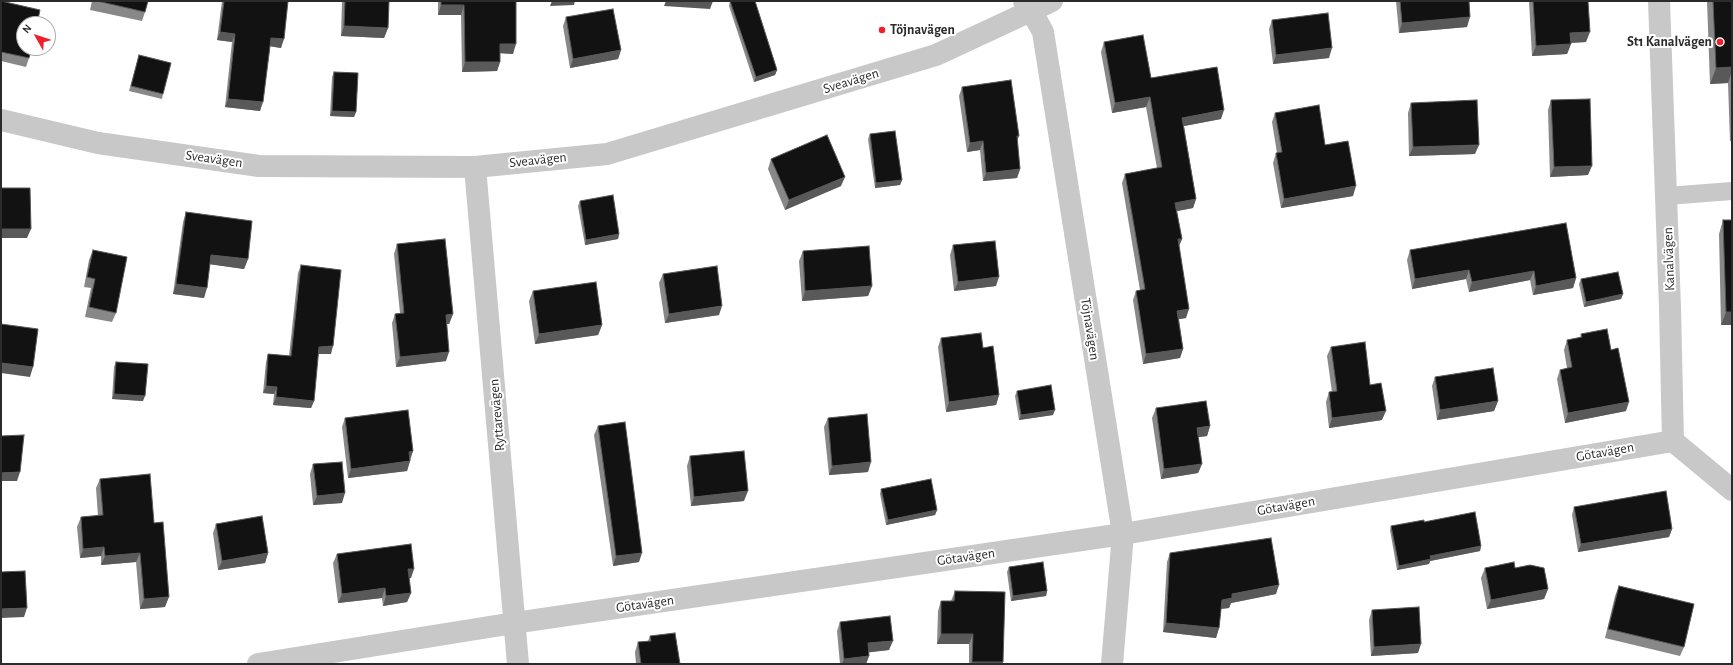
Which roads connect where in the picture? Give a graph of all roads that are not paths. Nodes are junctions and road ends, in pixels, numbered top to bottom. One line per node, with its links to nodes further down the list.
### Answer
1 (1052, 1): 3 (street, Sveavägen)
2 (1659, 1): 7 (street, Kanalvägen)
3 (1027, 5): 5 (street, Sveavägen); 10 (street, Töjnavägen)
4 (1, 120): 5 (street, Sveavägen)
5 (475, 167): 11 (street, Ryttarevägen)
6 (1732, 192): 7 (lane)
7 (1667, 196): 8 (street, Kanalvägen)
8 (1673, 441): 9 (street); 10 (street, Götavägen)
9 (1732, 490)
10 (1123, 534): 11 (street, Götavägen); 14 (street, Töjnavägen)
11 (514, 623): 12 (street, Götavägen); 13 (street, Ryttarevägen)
12 (258, 664)
13 (518, 664)
14 (1112, 664)

